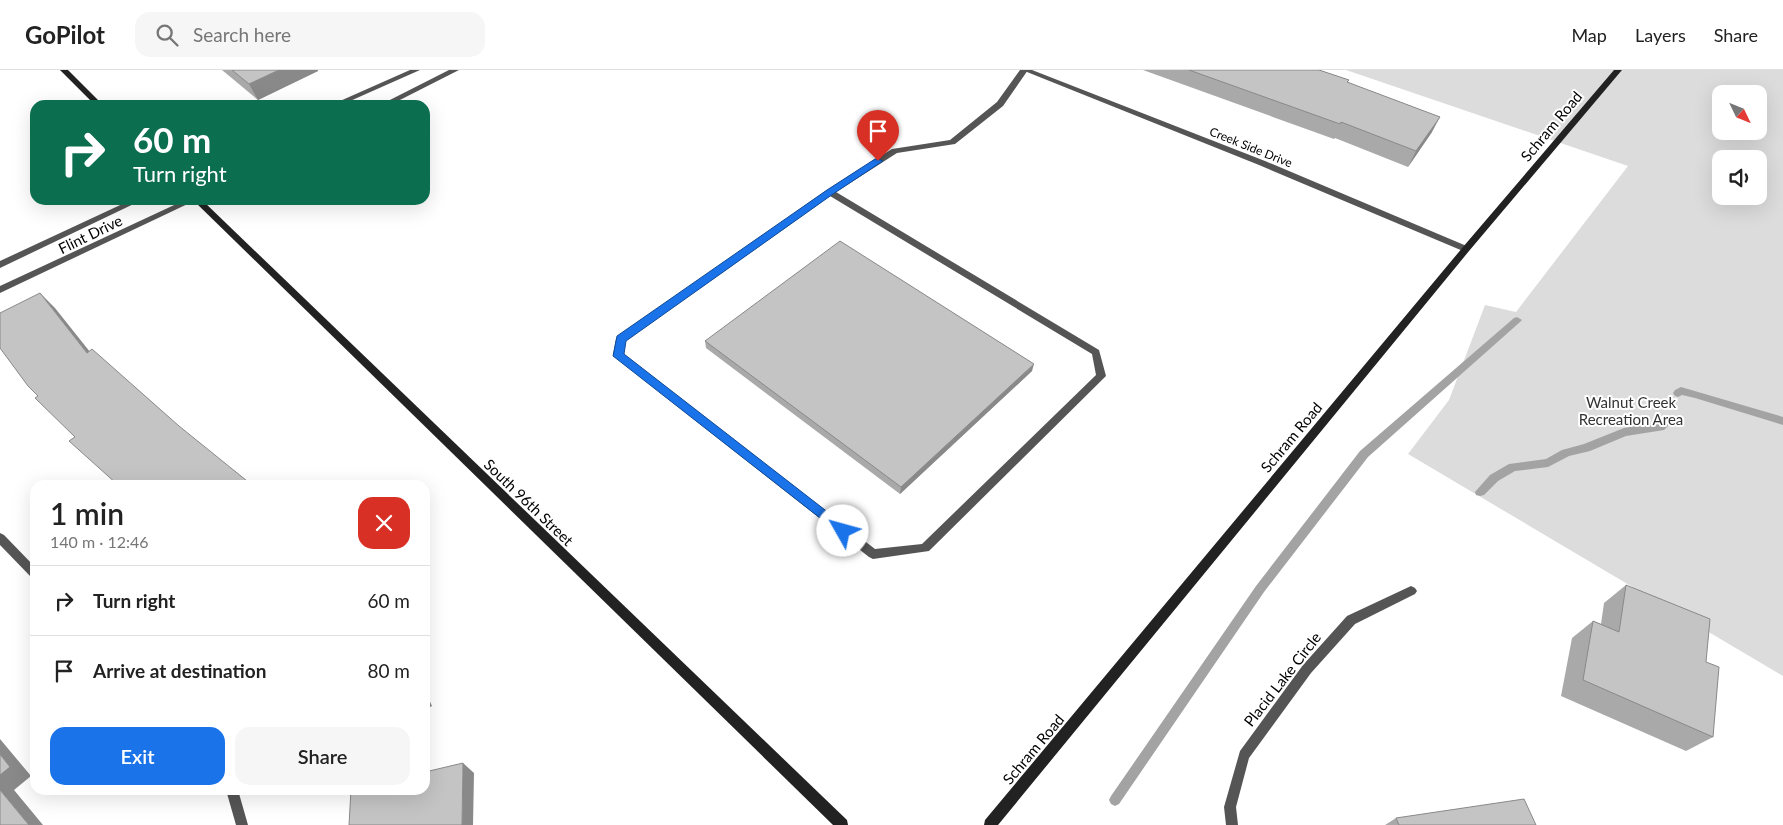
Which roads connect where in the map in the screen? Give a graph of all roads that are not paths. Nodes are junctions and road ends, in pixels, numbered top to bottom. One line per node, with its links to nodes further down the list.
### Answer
1 (64, 70): 7 (main road)
2 (455, 70): 6 (street)
3 (1025, 70): 10 (street); 14 (street, Creek Side Drive)
4 (1618, 70): 14 (main road, Schram Road)
5 (411, 71): 6 (street); 8 (street)
6 (426, 84): 9 (street)
7 (95, 100)
8 (346, 100)
9 (394, 100)
10 (830, 192): 10 (street)
11 (128, 205): 15 (street, Flint Drive)
12 (181, 205): 16 (street, Flint Drive)
13 (202, 205): 22 (main road, South 96th Street)
14 (1466, 250): 23 (main road, Schram Road)
15 (0, 266)
16 (0, 290)
17 (0, 538): 18 (street)
18 (30, 569)
19 (1411, 591): 24 (street, Placid Lake Circle)
20 (233, 795): 21 (street)
21 (242, 825)
22 (842, 825)
23 (990, 825)
24 (1232, 825)

